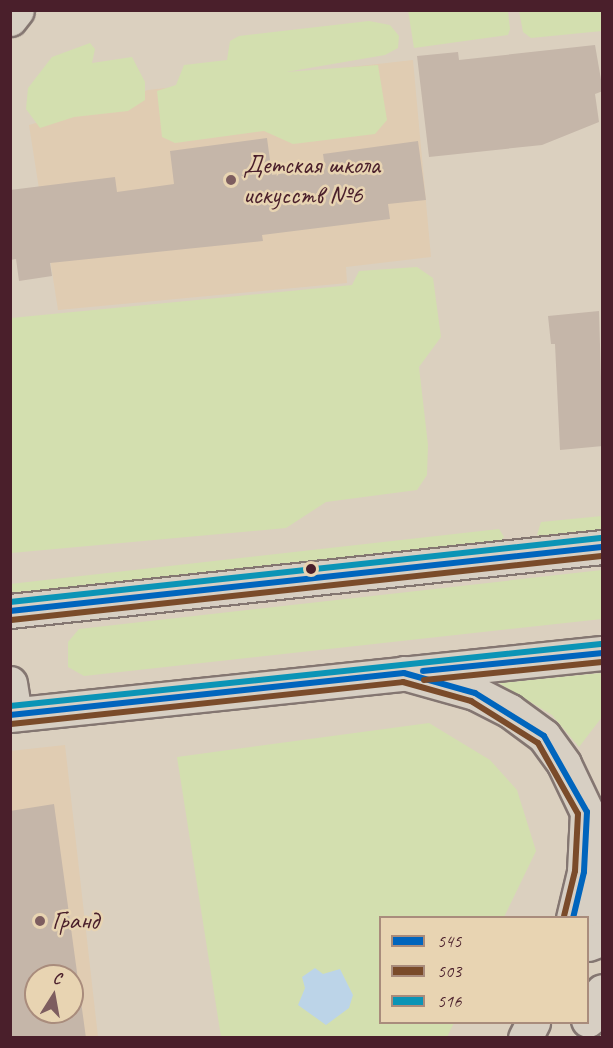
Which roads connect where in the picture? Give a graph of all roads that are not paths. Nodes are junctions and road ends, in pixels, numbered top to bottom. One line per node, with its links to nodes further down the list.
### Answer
1 (17, 10): 2 (main road)
2 (10, 20)
3 (603, 547): 4 (main road)
4 (10, 611)
5 (603, 653): 6 (main road)
6 (404, 673): 7 (main road); 9 (main road)
7 (12, 704)
8 (603, 887): 10 (main road)
9 (573, 916)
10 (588, 916)
11 (603, 991): 12 (main road)
12 (589, 1017)
13 (532, 1024): 15 (main road)
14 (586, 1024): 16 (main road)
15 (525, 1038)
16 (579, 1038)

